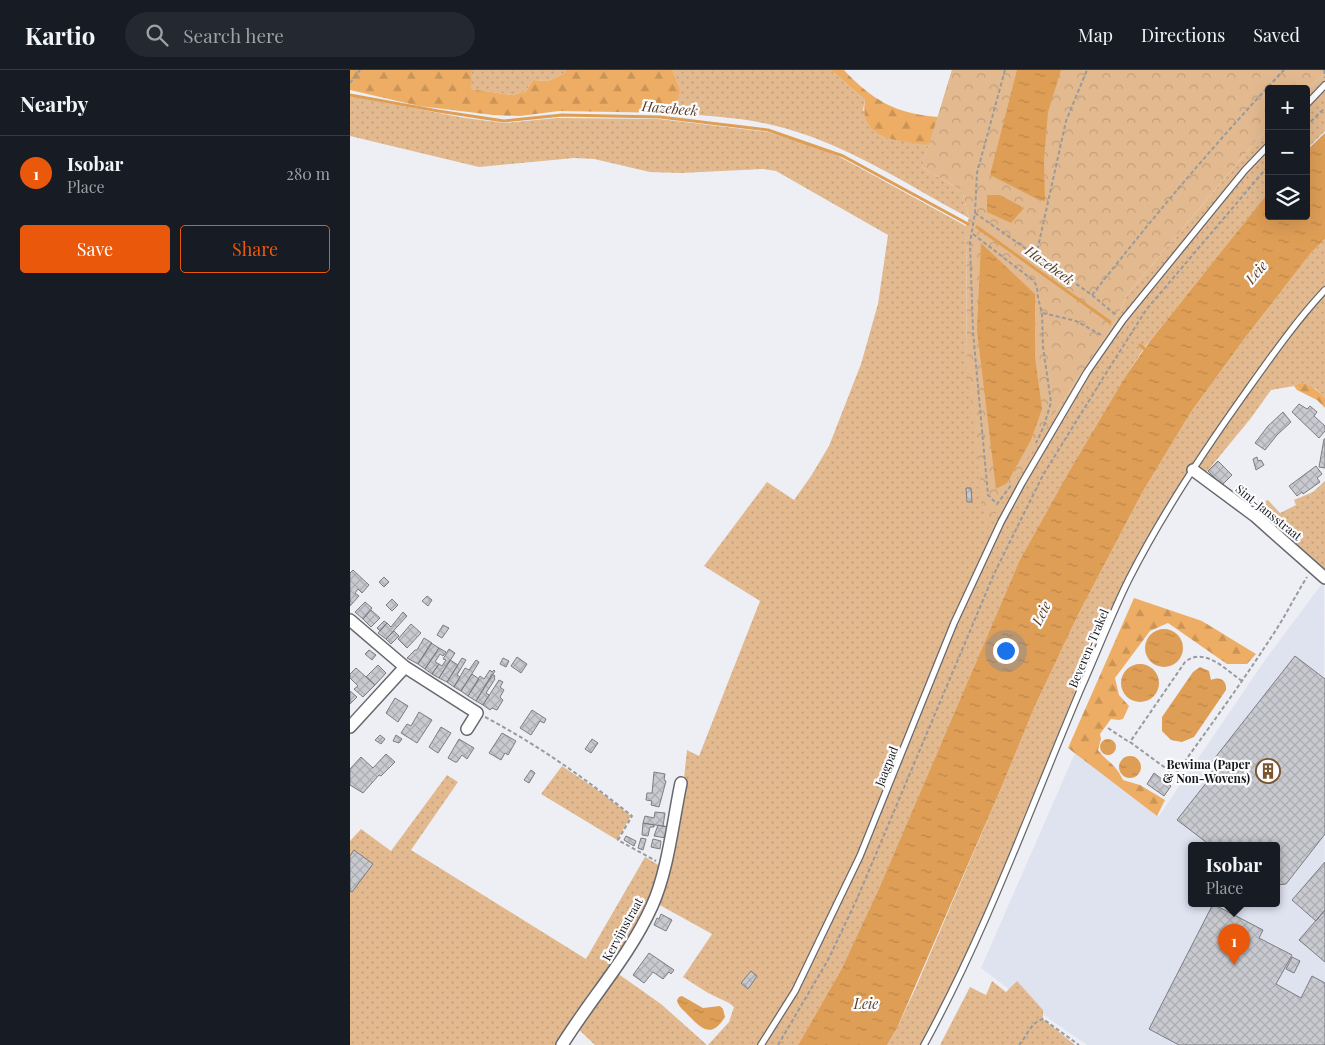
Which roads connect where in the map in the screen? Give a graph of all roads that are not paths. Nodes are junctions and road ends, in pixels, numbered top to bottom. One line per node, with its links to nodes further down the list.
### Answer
1 (1325, 85): 2 (lane)
2 (1310, 101)
3 (1265, 149): 13 (lane, Jaagpad)
4 (1325, 290): 5 (lane, Beveren-Trakel)
5 (1193, 470): 6 (street, Sint-Jansstraat); 14 (lane, Beveren-Trakel)
6 (1325, 578)
7 (350, 620): 8 (street)
8 (405, 668): 9 (street); 10 (street)
9 (350, 727)
10 (466, 729)
11 (681, 783): 12 (street, Kervijnstraat)
12 (562, 1045)
13 (761, 1045)
14 (924, 1045)

